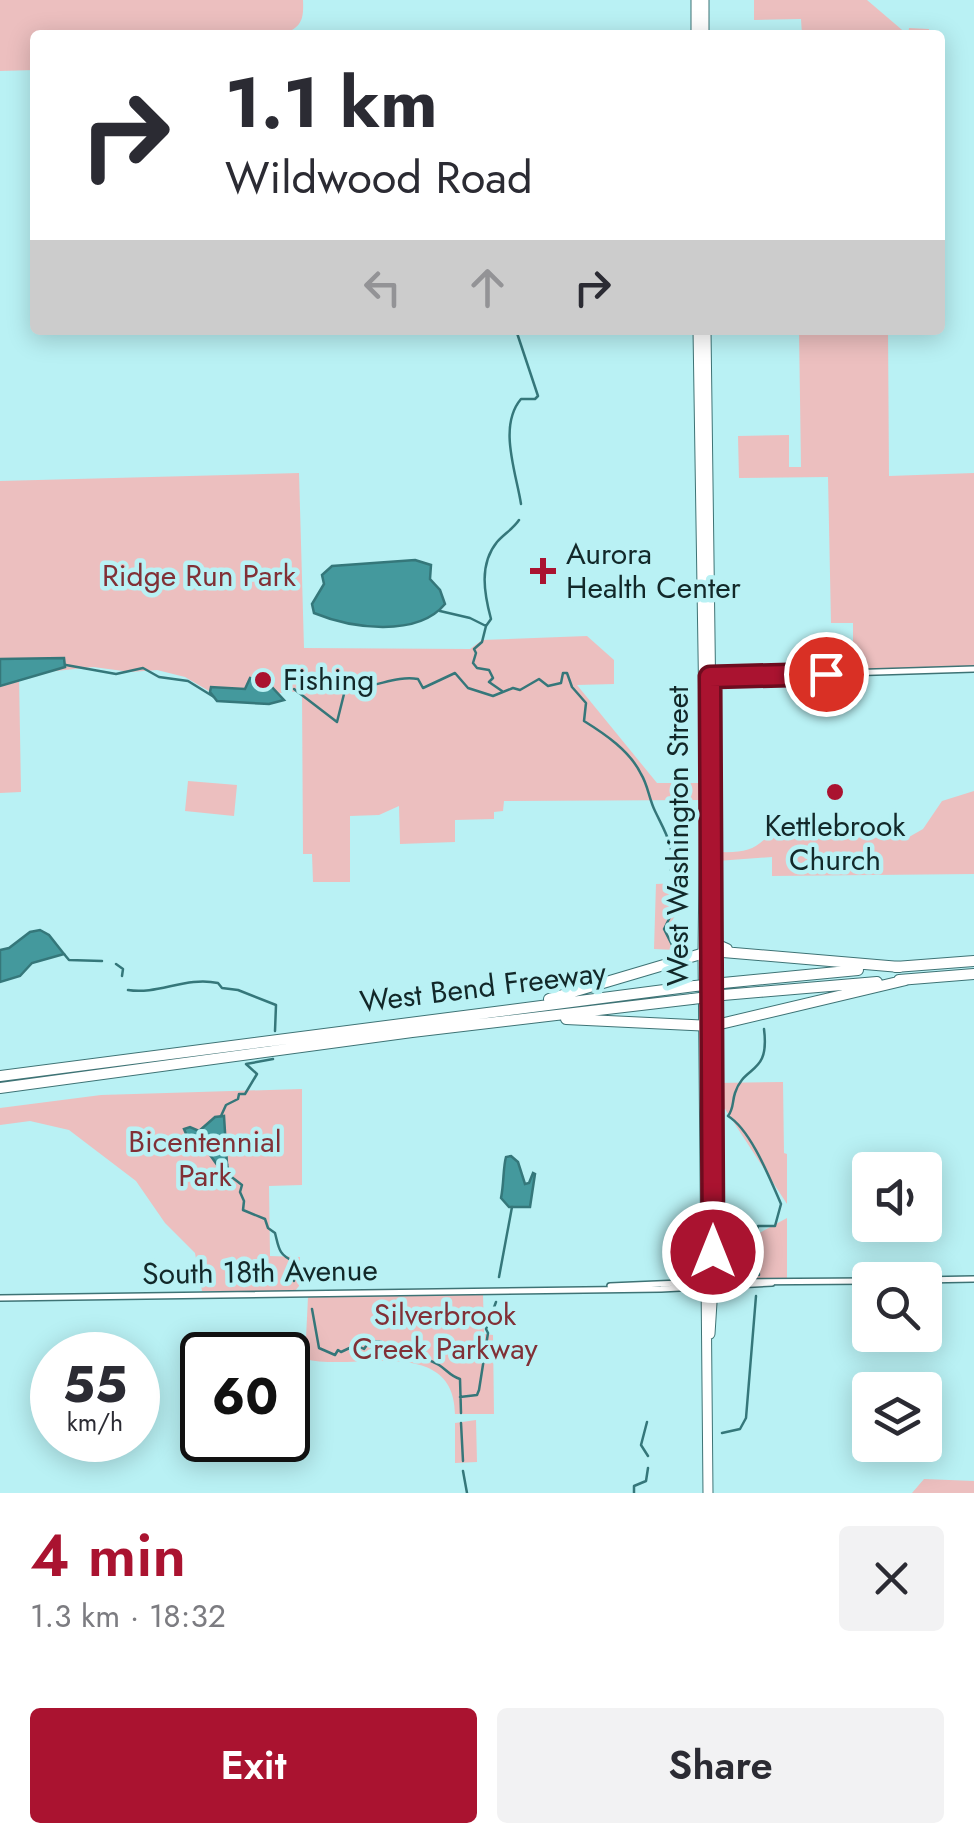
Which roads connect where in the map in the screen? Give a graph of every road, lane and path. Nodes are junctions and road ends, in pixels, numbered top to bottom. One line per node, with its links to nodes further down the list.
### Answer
1 (696, 0): 3 (main road)
2 (704, 0): 4 (main road)
3 (696, 30)
4 (704, 30)
5 (698, 335): 10 (main road, West Washington Street)
6 (706, 335): 7 (main road, West Washington Street)
7 (710, 664): 9 (street); 10 (main road, West Washington Street)
8 (974, 670): 9 (street)
9 (734, 676): 10 (street)
10 (707, 677): 11 (main road, West Washington Street); 12 (main road, West Washington Street)
11 (711, 933): 12 (main road, West Washington Street); 13 (highway)
12 (707, 953): 13 (highway); 19 (highway); 20 (main road, West Washington Street)
13 (737, 953): 15 (highway)
14 (974, 962): 15 (highway, West Bend Freeway)
15 (900, 967): 18 (highway, West Bend Freeway)
16 (974, 974): 17 (highway, West Bend Freeway)
17 (906, 980): 18 (highway, West Bend Freeway); 20 (highway)
18 (723, 989): 19 (highway, West Bend Freeway, bridge); 19 (highway, West Bend Freeway, bridge)
19 (507, 1016): 20 (highway); 21 (highway, West Bend Freeway); 22 (highway, West Bend Freeway)
20 (706, 1030): 26 (main road, West Washington Street)
21 (0, 1076)
22 (0, 1088)
23 (974, 1279): 24 (street)
24 (942, 1280)
25 (852, 1282): 26 (street, South 18th Avenue)
26 (709, 1285): 27 (street, South 18th Avenue); 28 (main road, West Washington Street)
27 (0, 1298)
28 (708, 1493)

